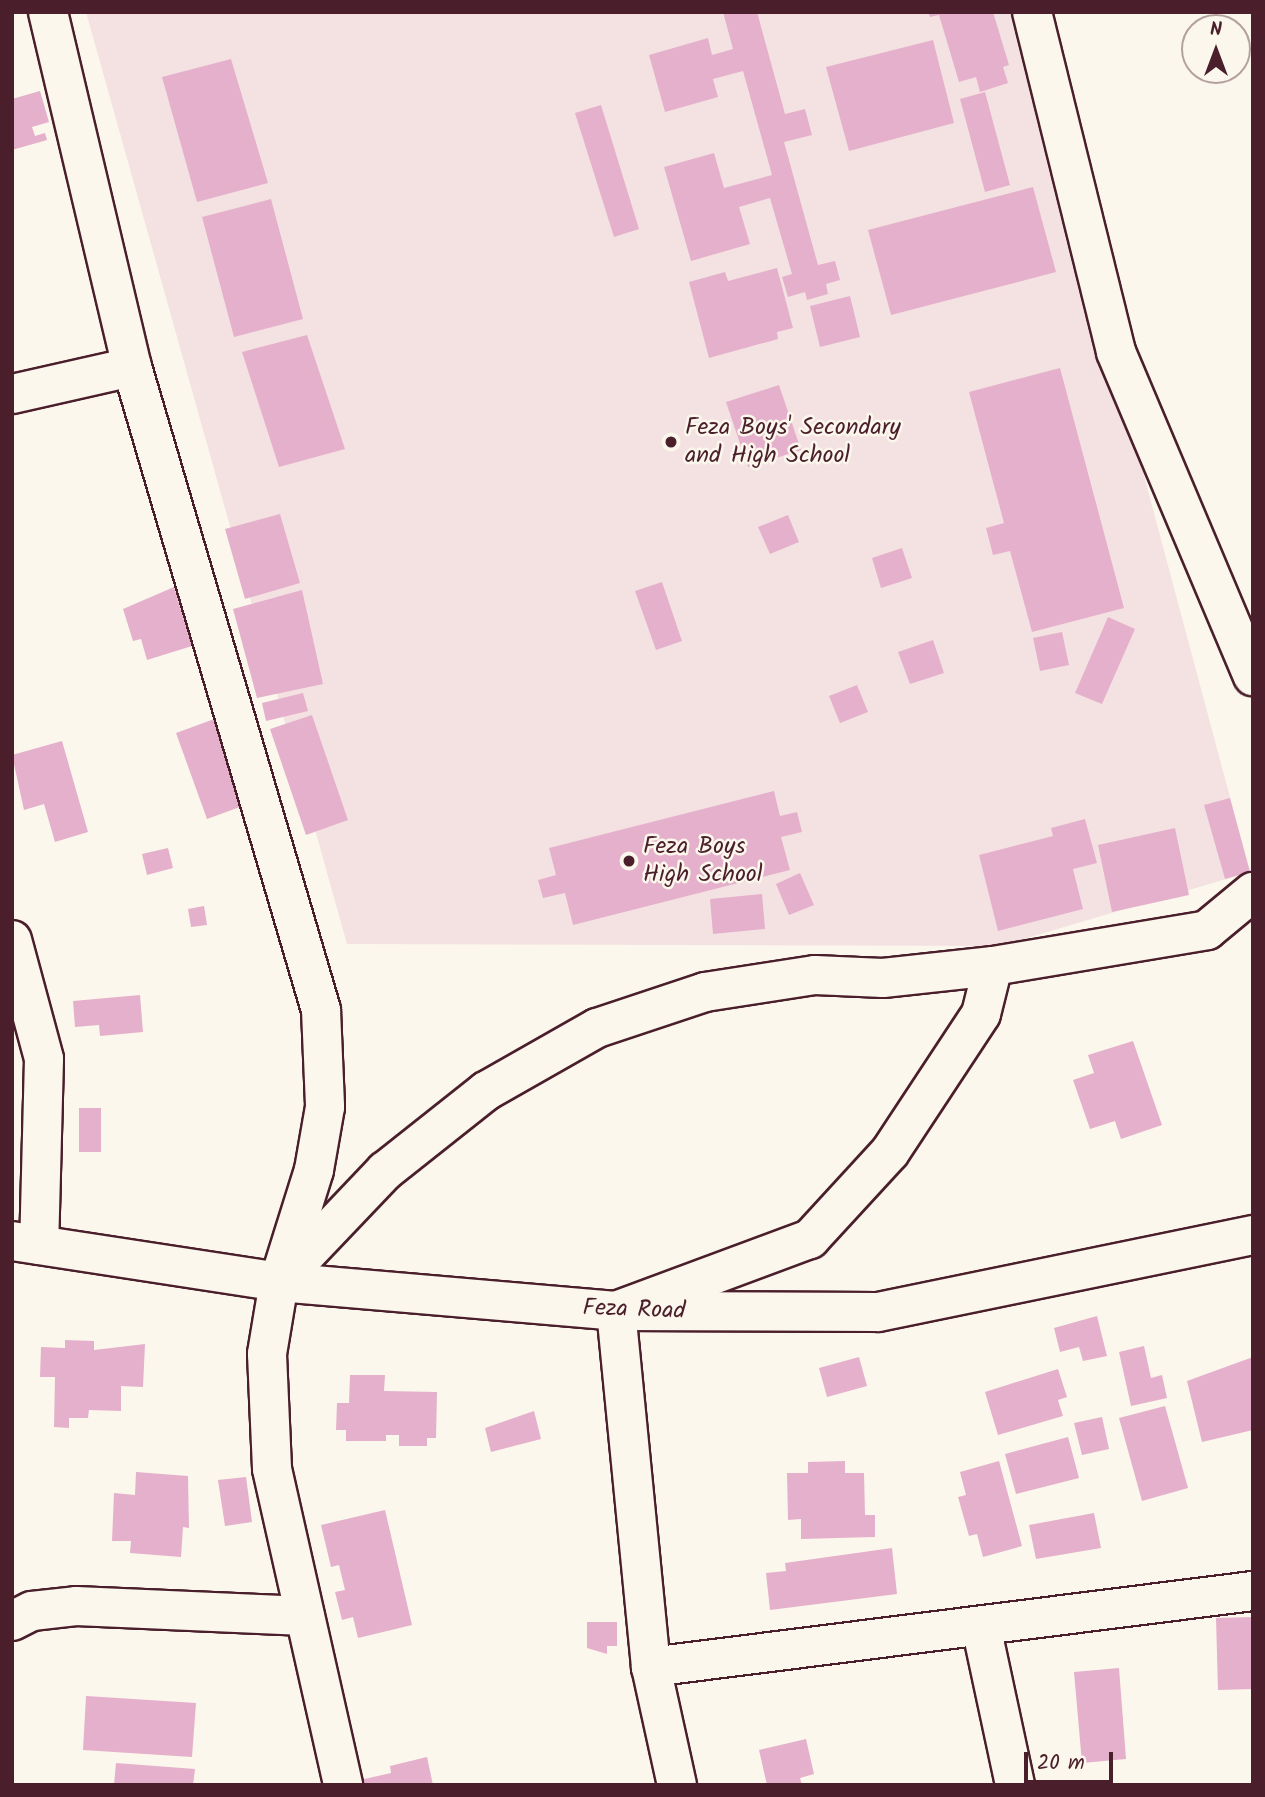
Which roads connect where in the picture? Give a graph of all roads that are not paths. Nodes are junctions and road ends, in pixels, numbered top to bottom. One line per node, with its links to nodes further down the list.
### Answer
1 (48, 12): 3 (street)
2 (1032, 12): 5 (street)
3 (132, 366): 4 (street); 11 (street)
4 (12, 394)
5 (1253, 676)
6 (1253, 892): 8 (street)
7 (12, 940): 10 (street)
8 (993, 966): 11 (street); 12 (street)
9 (1253, 1235): 12 (street, Feza Road)
10 (26, 1243): 11 (street, Feza Road)
11 (279, 1282): 12 (street, Feza Road); 14 (street)
12 (616, 1311): 17 (street)
13 (1253, 1591): 16 (street)
14 (305, 1616): 15 (street); 18 (street)
15 (12, 1621)
16 (981, 1626): 17 (street); 20 (street)
17 (651, 1667): 19 (street)
18 (343, 1785)
19 (677, 1785)
20 (1015, 1785)

